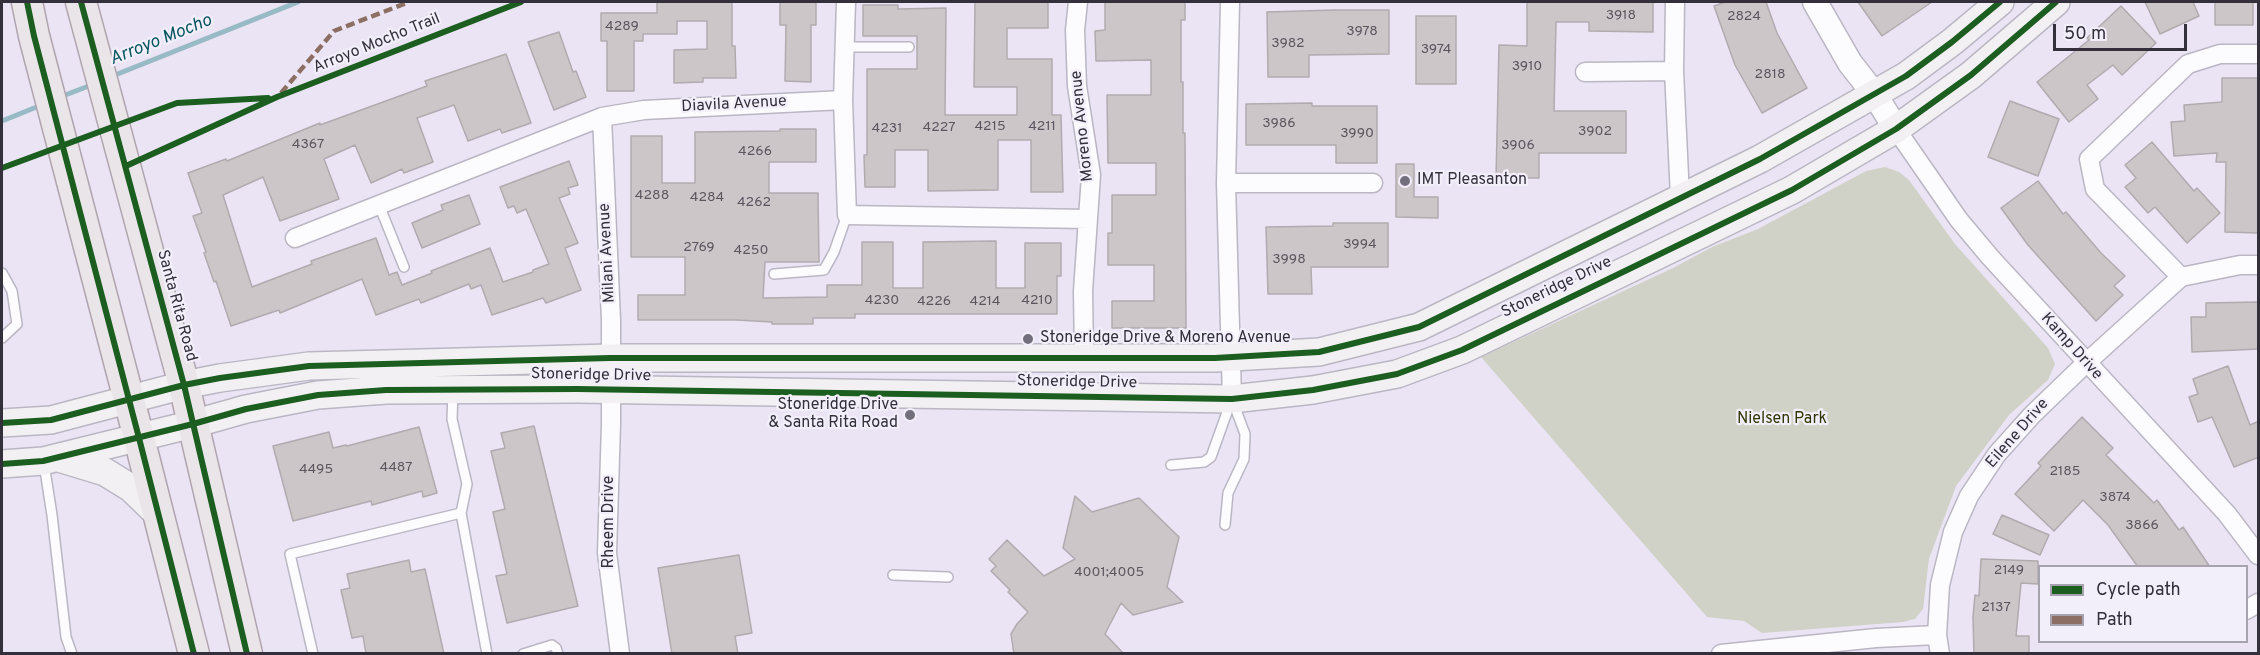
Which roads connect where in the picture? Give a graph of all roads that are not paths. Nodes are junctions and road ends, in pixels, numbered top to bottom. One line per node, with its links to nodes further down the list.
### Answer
1 (27, 2): 40 (main road)
2 (846, 2): 10 (street)
3 (1078, 2): 24 (street, Moreno Avenue)
4 (1230, 2): 19 (street)
5 (1675, 2): 13 (street)
6 (1815, 2): 15 (street)
7 (2000, 2): 15 (main road, Stoneridge Drive)
8 (2056, 2): 18 (main road, Stoneridge Drive)
9 (84, 8): 36 (main road, Santa Rita Road)
10 (845, 47): 11 (lane); 16 (street)
11 (909, 47)
12 (2259, 54): 30 (street)
13 (1674, 71): 14 (street); 21 (street)
14 (1585, 72)
15 (1875, 95): 18 (street); 21 (main road, Stoneridge Drive)
16 (843, 100): 17 (street, Diavila Avenue); 23 (street)
17 (602, 117): 22 (street, Diavila Avenue); 32 (street, Milani Avenue)
18 (1896, 129): 35 (street, Kamp Drive); 39 (main road, Stoneridge Drive)
19 (1226, 183): 20 (street); 34 (street)
20 (1373, 183)
21 (1680, 198): 34 (main road, Stoneridge Drive)
22 (379, 206): 25 (street, Diavila Avenue); 27 (lane)
23 (847, 215): 24 (street); 29 (lane)
24 (1087, 219): 33 (street, Moreno Avenue)
25 (295, 238)
26 (2259, 265): 30 (street)
27 (404, 267)
28 (2, 273): 31 (lane)
29 (774, 274)
30 (2181, 277): 35 (street, Eilene Drive)
31 (2, 338)
32 (610, 358): 33 (main road, Stoneridge Drive); 36 (main road, Stoneridge Drive); 38 (street, Milani Avenue)
33 (1084, 358): 34 (main road, Stoneridge Drive)
34 (1230, 358): 39 (street)
35 (2086, 363): 50 (street, Kamp Drive); 53 (street, Eilene Drive)
36 (184, 385): 40 (main road, Stoneridge Drive); 42 (main road, Santa Rita Road)
37 (453, 389): 38 (main road, Stoneridge Drive); 42 (main road, Stoneridge Drive); 47 (lane)
38 (611, 390): 39 (main road, Stoneridge Drive); 61 (street, Rheem Drive)
39 (1232, 399): 46 (lane); 49 (lane)
40 (128, 400): 41 (main road, Stoneridge Drive); 43 (main road)
41 (2, 423)
42 (193, 424): 43 (main road, Stoneridge Drive); 56 (main road, Santa Rita Road)
43 (140, 438): 44 (main road, Stoneridge Drive); 48 (main road)
44 (51, 459): 45 (main road, Stoneridge Drive); 48 (main road); 54 (lane)
45 (2, 464)
46 (1171, 465)
47 (461, 513): 57 (lane); 58 (lane)
48 (159, 515): 55 (main road)
49 (1225, 525)
50 (2259, 555)
51 (893, 575): 52 (lane)
52 (948, 577)
53 (1937, 635): 62 (street); 63 (street, Eilene Drive)
54 (72, 654)
55 (194, 654)
56 (248, 654)
57 (314, 654)
58 (488, 654)
59 (523, 654): 60 (lane)
60 (558, 654)
61 (620, 654)
62 (1721, 654)
63 (1940, 654)

